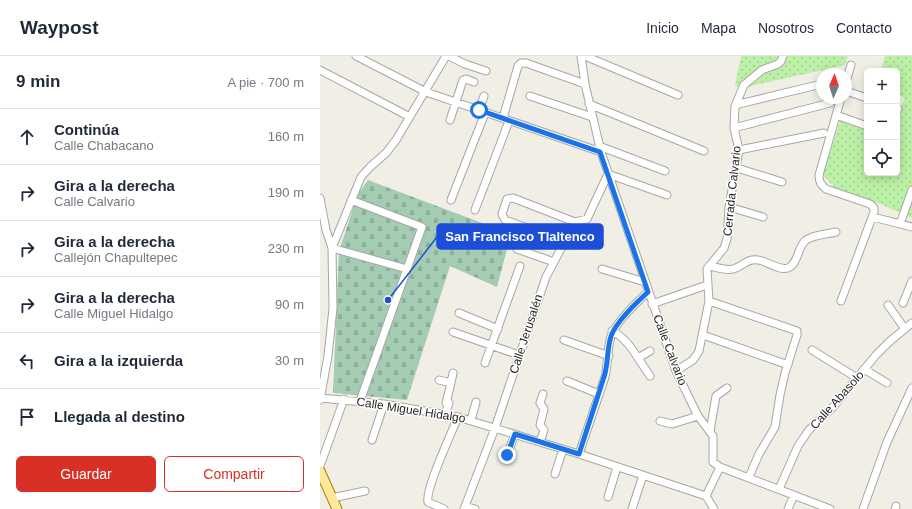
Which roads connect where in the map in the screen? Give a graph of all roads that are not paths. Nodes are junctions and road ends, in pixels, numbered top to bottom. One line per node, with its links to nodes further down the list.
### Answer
1 (356, 56): 14 (street)
2 (446, 56): 14 (street)
3 (449, 56): 10 (street)
4 (580, 56): 12 (street, Calle Calvario)
5 (585, 56): 16 (street)
6 (782, 56): 24 (street, Cerrada Calvario)
7 (851, 65): 8 (street)
8 (850, 68)
9 (320, 70): 27 (street)
10 (486, 71)
11 (474, 82): 20 (street)
12 (584, 84): 21 (street, Calle Calvario); 29 (street)
13 (816, 85): 24 (street)
14 (426, 92): 20 (street); 27 (street)
15 (852, 93): 19 (street)
16 (678, 95)
17 (484, 96): 25 (street)
18 (530, 96): 28 (street)
19 (864, 97)
20 (456, 102): 25 (street); 30 (street)
21 (589, 104): 28 (street, Calle Calvario); 36 (street)
22 (826, 104): 32 (street)
23 (839, 104): 26 (street)
24 (736, 106): 32 (street, Cerrada Calvario)
25 (482, 112): 29 (street); 44 (street)
26 (836, 115): 31 (street); 49 (street)
27 (410, 117): 43 (street)
28 (592, 117): 34 (street, Calle Calvario)
29 (506, 119): 34 (street); 47 (street)
30 (450, 120)
31 (864, 125)
32 (734, 128): 35 (street, Cerrada Calvario)
33 (824, 133): 35 (street)
34 (600, 149): 38 (street); 39 (street, Calle Calvario)
35 (739, 150): 37 (street, Cerrada Calvario)
36 (704, 151)
37 (737, 168): 40 (street); 46 (street, Cerrada Calvario)
38 (665, 171)
39 (608, 174): 42 (street); 50 (street, Calle Jerusalén); 63 (street, Calle Calvario)
40 (782, 182)
41 (912, 190): 51 (street)
42 (667, 195)
43 (351, 200): 55 (street); 60 (street)
44 (451, 200)
45 (320, 202): 55 (street)
46 (729, 208): 48 (street); 59 (street, Cerrada Calvario)
47 (475, 210)
48 (763, 217)
49 (873, 217): 51 (street); 67 (street)
50 (575, 222): 54 (street, Calle Jerusalén); 54 (street)
51 (900, 224): 52 (street)
52 (912, 227)
53 (836, 232): 59 (street)
54 (564, 242): 57 (street, Calle Jerusalén)
55 (332, 248): 60 (street); 100 (street)
56 (517, 249): 57 (street)
57 (554, 262): 82 (street, Calle Jerusalén)
58 (520, 266): 73 (street)
59 (709, 266): 64 (street)
60 (407, 268): 102 (street)
61 (602, 269): 63 (street)
62 (912, 281): 68 (street)
63 (645, 282): 65 (street, Calle Calvario)
64 (707, 285): 66 (street); 69 (street)
65 (648, 292): 69 (street, Calle Calvario); 75 (street)
66 (709, 301): 77 (street); 86 (street)
67 (841, 301)
68 (903, 303)
69 (652, 304): 88 (street, Calle Calvario)
70 (888, 305): 74 (street)
71 (459, 313): 73 (street)
72 (912, 324): 74 (street, Calle Abasolo)
73 (498, 329): 79 (street)
74 (905, 329): 87 (street, Calle Abasolo)
75 (612, 331): 83 (street); 84 (street)
76 (453, 332): 79 (street)
77 (703, 335): 86 (street); 88 (street)
78 (564, 340): 83 (street)
79 (492, 346): 82 (street); 85 (street)
80 (812, 350): 91 (street)
81 (650, 351): 84 (street)
82 (519, 355): 110 (street, Calle Jerusalén)
83 (608, 356): 99 (street)
84 (638, 358): 90 (street)
85 (485, 364)
86 (788, 365): 124 (street)
87 (864, 369): 91 (street, Calle Abasolo); 95 (street)
88 (676, 371): 106 (street, Calle Calvario)
89 (453, 373): 94 (street)
90 (650, 376)
91 (857, 378): 125 (street, Calle Abasolo)
92 (439, 380): 94 (street)
93 (568, 380): 99 (street)
94 (451, 383): 105 (street)
95 (887, 383)
96 (727, 388): 111 (street)
97 (912, 388): 141 (street)
98 (543, 394): 114 (street)
99 (599, 394): 116 (street)
100 (320, 399): 101 (street, Calle Miguel Hidalgo)
101 (344, 400): 102 (street, Calle Miguel Hidalgo); 118 (street)
102 (360, 401): 104 (street, Calle Miguel Hidalgo)
103 (476, 402): 108 (street)
104 (384, 404): 105 (street, Calle Miguel Hidalgo); 113 (street)
105 (445, 414): 107 (street, Calle Miguel Hidalgo)
106 (698, 416): 109 (street); 111 (street, Calle Calvario)
107 (458, 417): 108 (street, Calle Miguel Hidalgo); 131 (street)
108 (471, 420): 110 (street, Calle Miguel Hidalgo)
109 (660, 421)
110 (496, 428): 112 (street, Calle Miguel Hidalgo); 132 (street, Calle Jerusalén)
111 (710, 430): 120 (street)
112 (515, 434): 114 (street, Calle Miguel Hidalgo); 117 (street)
113 (372, 440)
114 (540, 442): 115 (street, Calle Miguel Hidalgo)
115 (563, 449): 116 (street, Calle Miguel Hidalgo); 122 (street)
116 (579, 454): 119 (street, Calle Miguel Hidalgo)
117 (507, 455)
118 (320, 466)
119 (617, 467): 123 (street, Calle Miguel Hidalgo); 129 (street)
120 (720, 467): 124 (street); 128 (street)
121 (320, 471): 130 (main road)
122 (555, 474)
123 (643, 475): 128 (street, Calle Miguel Hidalgo); 137 (street)
124 (749, 477): 125 (street)
125 (779, 489): 127 (street)
126 (365, 491): 130 (street)
127 (794, 495): 139 (street); 140 (street)
128 (706, 496): 138 (street)
129 (608, 497)
130 (332, 498): 133 (main road)
131 (431, 504): 134 (street); 135 (street)
132 (465, 508): 136 (street)
133 (337, 509)
134 (425, 509)
135 (444, 509)
136 (475, 509)
137 (632, 509)
138 (714, 509)
139 (788, 509)
140 (830, 509)
141 (863, 509)

